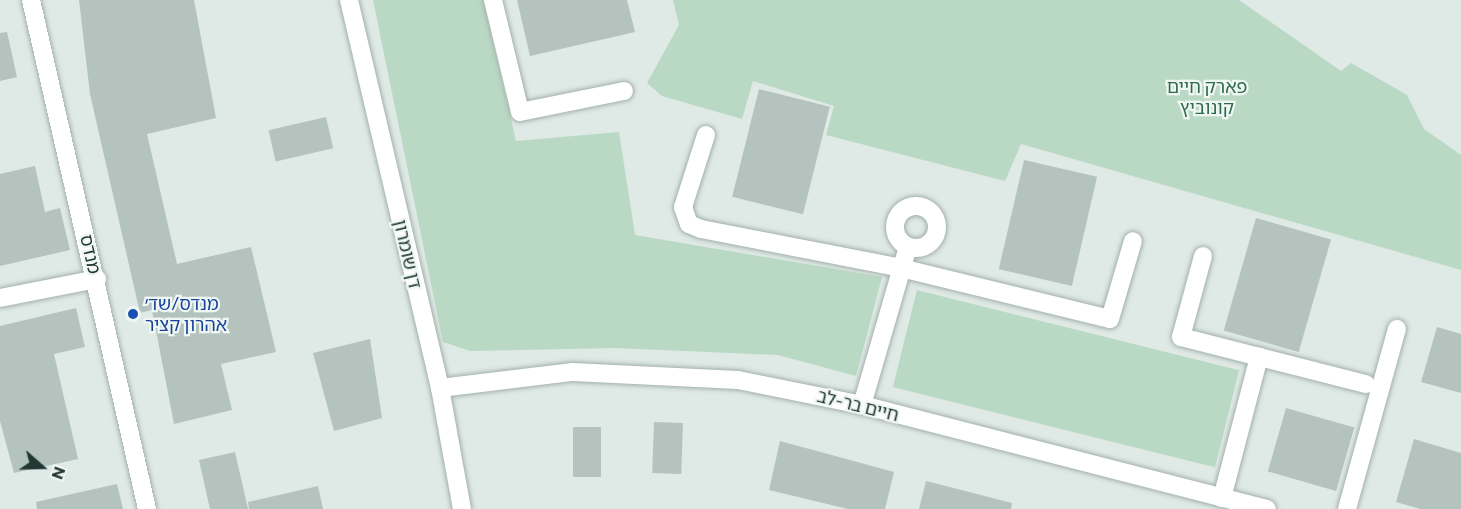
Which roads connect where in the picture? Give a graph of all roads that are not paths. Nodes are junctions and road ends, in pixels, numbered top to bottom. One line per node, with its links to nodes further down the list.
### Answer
1 (31, 0): 10 (street, מנדס)
2 (349, 0): 15 (street, דן שומרון)
3 (493, 0): 4 (street)
4 (624, 91)
5 (706, 135): 9 (street)
6 (1133, 241): 9 (street)
7 (908, 247): 9 (street)
8 (1203, 256): 13 (street)
9 (901, 268): 16 (street)
10 (97, 279): 11 (street); 18 (street, מנדס)
11 (0, 298)
12 (1397, 329): 21 (street)
13 (1259, 357): 14 (street); 17 (street)
14 (1366, 384)
15 (440, 388): 16 (street, חיים בר-לב); 19 (street, דן שומרון)
16 (862, 405): 17 (street, חיים בר-לב)
17 (1222, 498): 20 (street, חיים בר-לב)
18 (147, 509)
19 (462, 509)
20 (1267, 509)
21 (1347, 509)

